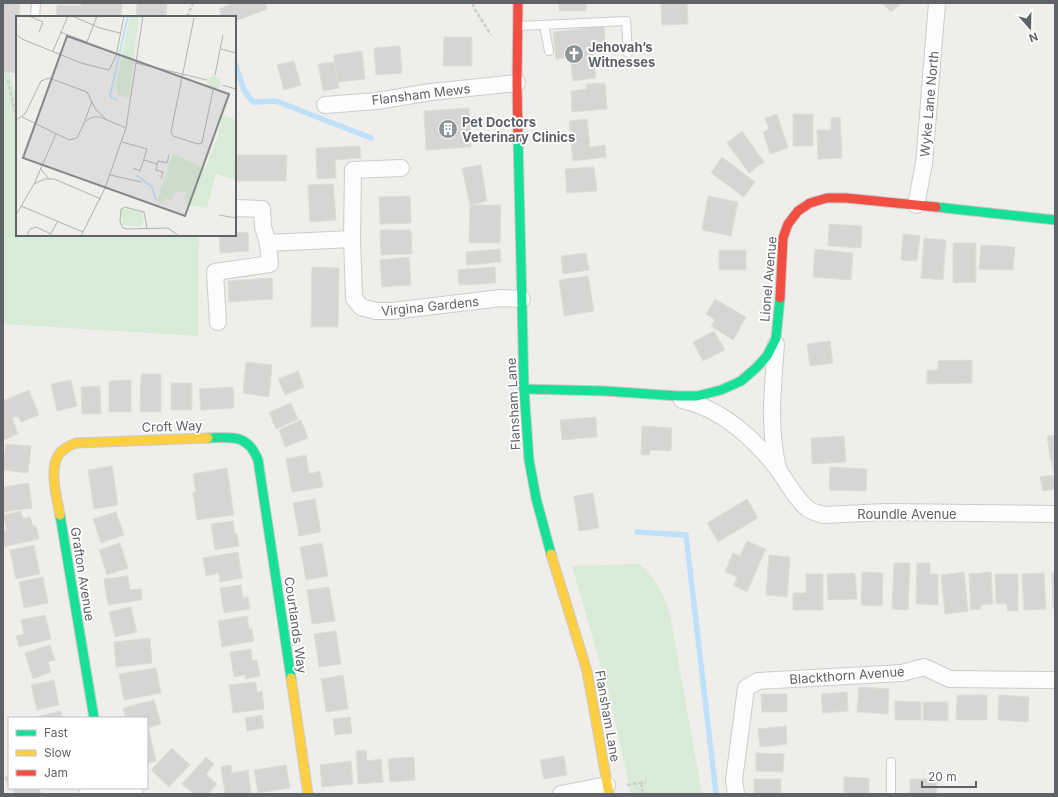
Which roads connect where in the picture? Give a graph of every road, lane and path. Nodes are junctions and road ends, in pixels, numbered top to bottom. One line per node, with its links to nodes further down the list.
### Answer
1 (36, 3): 6 (lane)
2 (193, 3): 7 (path)
3 (474, 3): 10 (path)
4 (518, 3): 9 (street, Flansham Lane)
5 (937, 3): 18 (street, Wyke Lane North)
6 (35, 16)
7 (187, 16)
8 (544, 25): 9 (lane); 11 (lane); 12 (lane)
9 (517, 26): 14 (street, Flansham Lane)
10 (491, 35)
11 (549, 51)
12 (628, 53)
13 (8, 80): 16 (path)
14 (517, 83): 15 (street, Flansham Mews); 23 (street, Flansham Lane)
15 (326, 104)
16 (16, 118)
17 (401, 168): 21 (street, Virgina Gardens)
18 (916, 205): 20 (street, Lionel Avenue); 25 (street, Lionel Avenue)
19 (236, 208): 22 (street)
20 (1055, 220)
21 (352, 239): 22 (street); 23 (street, Virgina Gardens)
22 (268, 243): 24 (street)
23 (522, 299): 26 (street, Flansham Lane)
24 (218, 322)
25 (776, 338): 27 (street, Lionel Avenue); 30 (street, Roundle Avenue)
26 (524, 390): 27 (street, Lionel Avenue); 40 (street, Flansham Lane)
27 (657, 394): 30 (street, Roundle Avenue)
28 (76, 443): 29 (street, Croft Way); 33 (street, Grafton Avenue)
29 (258, 460): 43 (street, Courtlands Way)
30 (779, 470): 31 (street, Roundle Avenue)
31 (1055, 514)
32 (1055, 680): 46 (street, Blackthorn Avenue)
33 (94, 717)
34 (891, 762): 47 (lane)
35 (646, 782): 36 (path)
36 (641, 783): 37 (path); 45 (path)
37 (625, 786)
38 (101, 789): 41 (street)
39 (121, 789): 42 (street)
40 (608, 790): 44 (street)
41 (87, 794)
42 (135, 794)
43 (308, 794)
44 (561, 794)
45 (643, 794)
46 (736, 794)
47 (891, 794)

